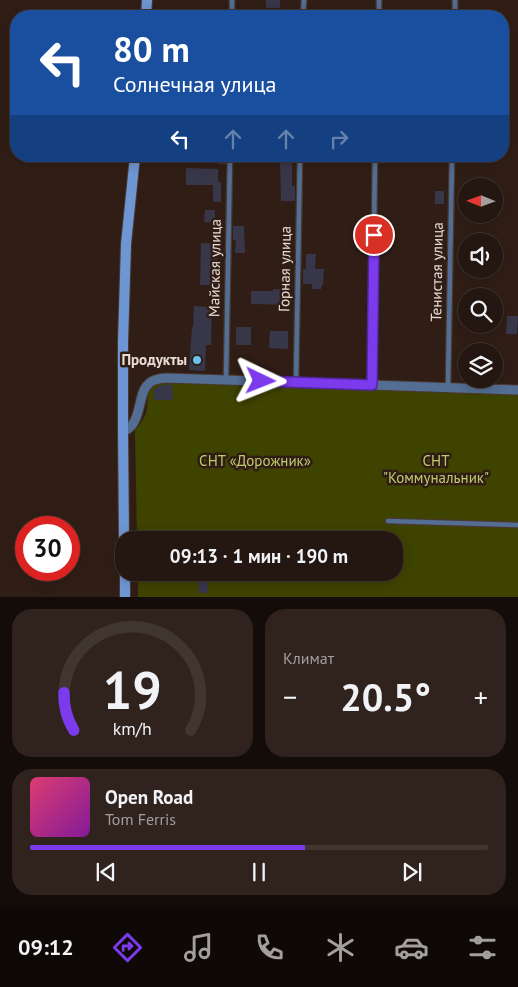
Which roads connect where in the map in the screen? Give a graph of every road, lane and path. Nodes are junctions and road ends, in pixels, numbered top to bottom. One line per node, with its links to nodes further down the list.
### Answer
1 (134, 162): 11 (main road)
2 (230, 162): 6 (lane, Майская улица)
3 (300, 162): 7 (lane, Горная улица)
4 (375, 162): 8 (lane)
5 (452, 162): 9 (lane, Тенистая улица)
6 (226, 380): 7 (street); 11 (street)
7 (296, 382): 8 (street)
8 (372, 385): 9 (street)
9 (448, 388): 10 (street)
10 (518, 390)
11 (123, 432): 14 (main road)
12 (388, 521): 13 (lane)
13 (518, 525)
14 (124, 531)
15 (125, 581): 16 (main road)
16 (125, 597)

